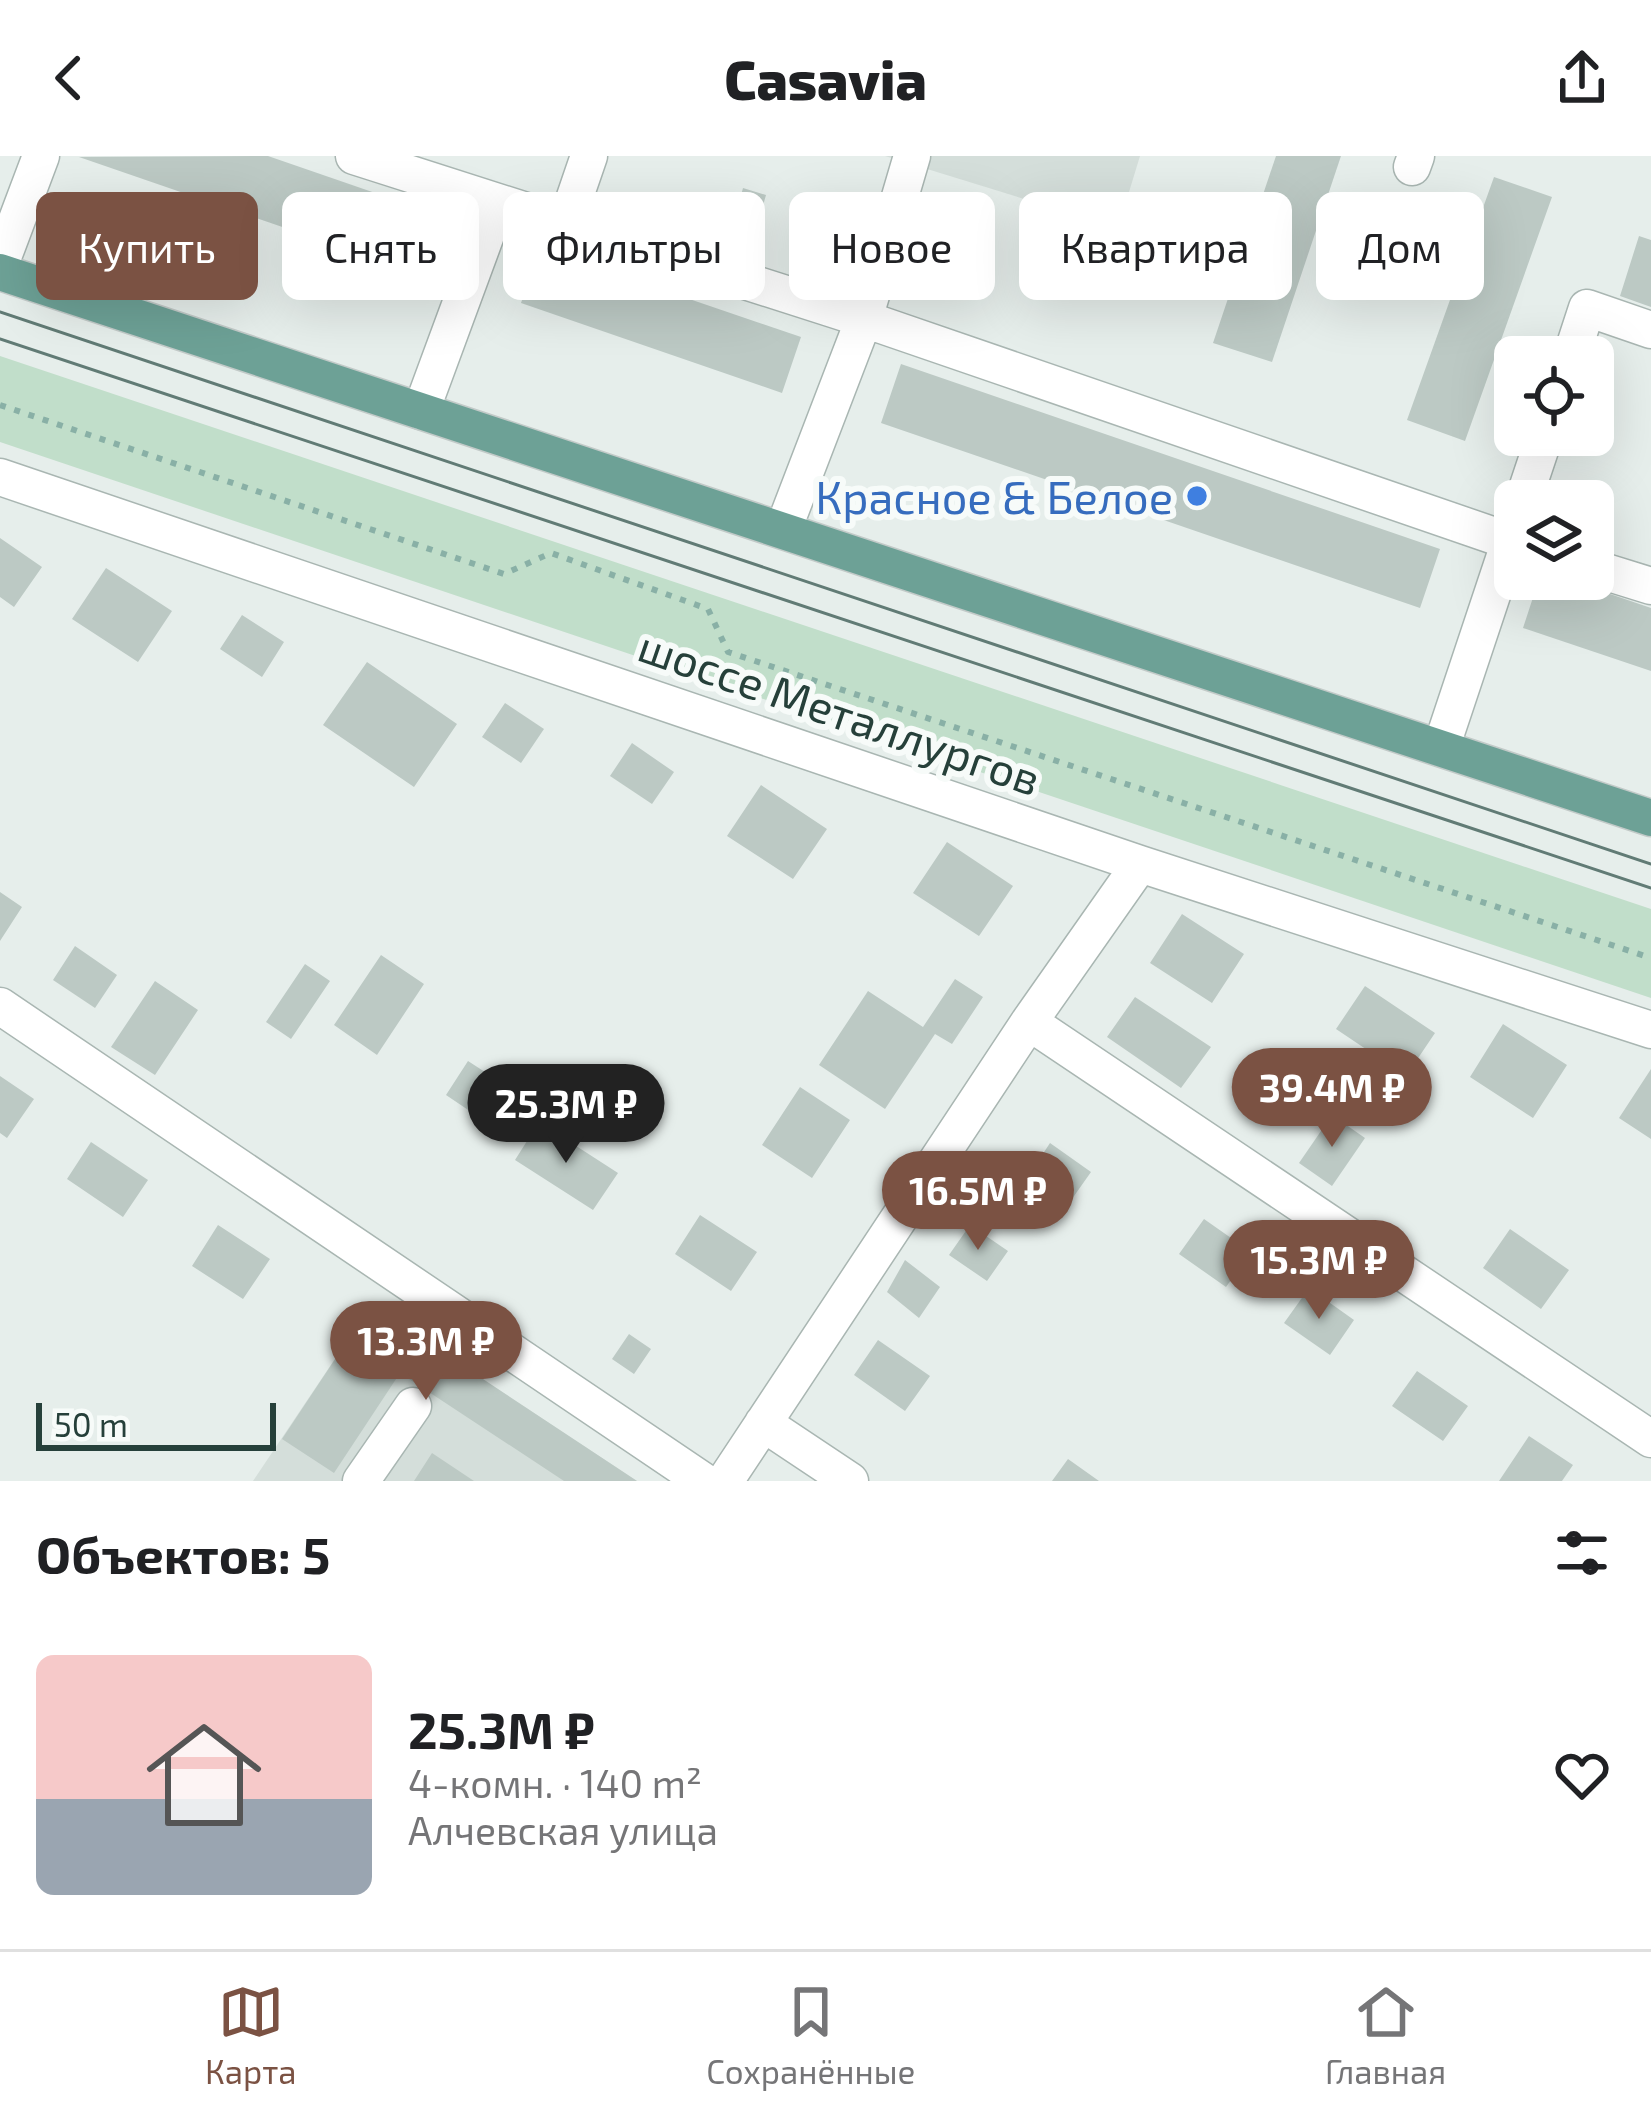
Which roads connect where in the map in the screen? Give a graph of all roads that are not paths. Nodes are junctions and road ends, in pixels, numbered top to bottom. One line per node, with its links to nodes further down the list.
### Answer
1 (40, 156): 8 (street)
2 (354, 156): 6 (street)
3 (590, 156): 5 (street)
4 (912, 156): 10 (street)
5 (577, 192)
6 (497, 205): 7 (street); 13 (street)
7 (503, 207)
8 (0, 269): 13 (main road)
9 (765, 288): 10 (street)
10 (864, 319): 15 (street); 16 (street)
11 (1651, 330): 12 (street)
12 (1578, 336)
13 (421, 411): 15 (main road)
14 (0, 477): 22 (street, шоссе Металлургов)
15 (783, 530): 20 (main road)
16 (1494, 530)
17 (1614, 575): 18 (street)
18 (1651, 586)
19 (1494, 592): 20 (street)
20 (1441, 748): 21 (main road)
21 (1651, 818)
22 (1140, 863): 24 (street); 25 (street, шоссе Металлургов)
23 (0, 1006): 30 (street)
24 (1029, 1022): 27 (street); 28 (street)
25 (1651, 1030)
26 (413, 1406): 29 (street)
27 (763, 1423): 31 (street); 32 (street)
28 (1651, 1438)
29 (361, 1481)
30 (703, 1481)
31 (725, 1481)
32 (850, 1481)

